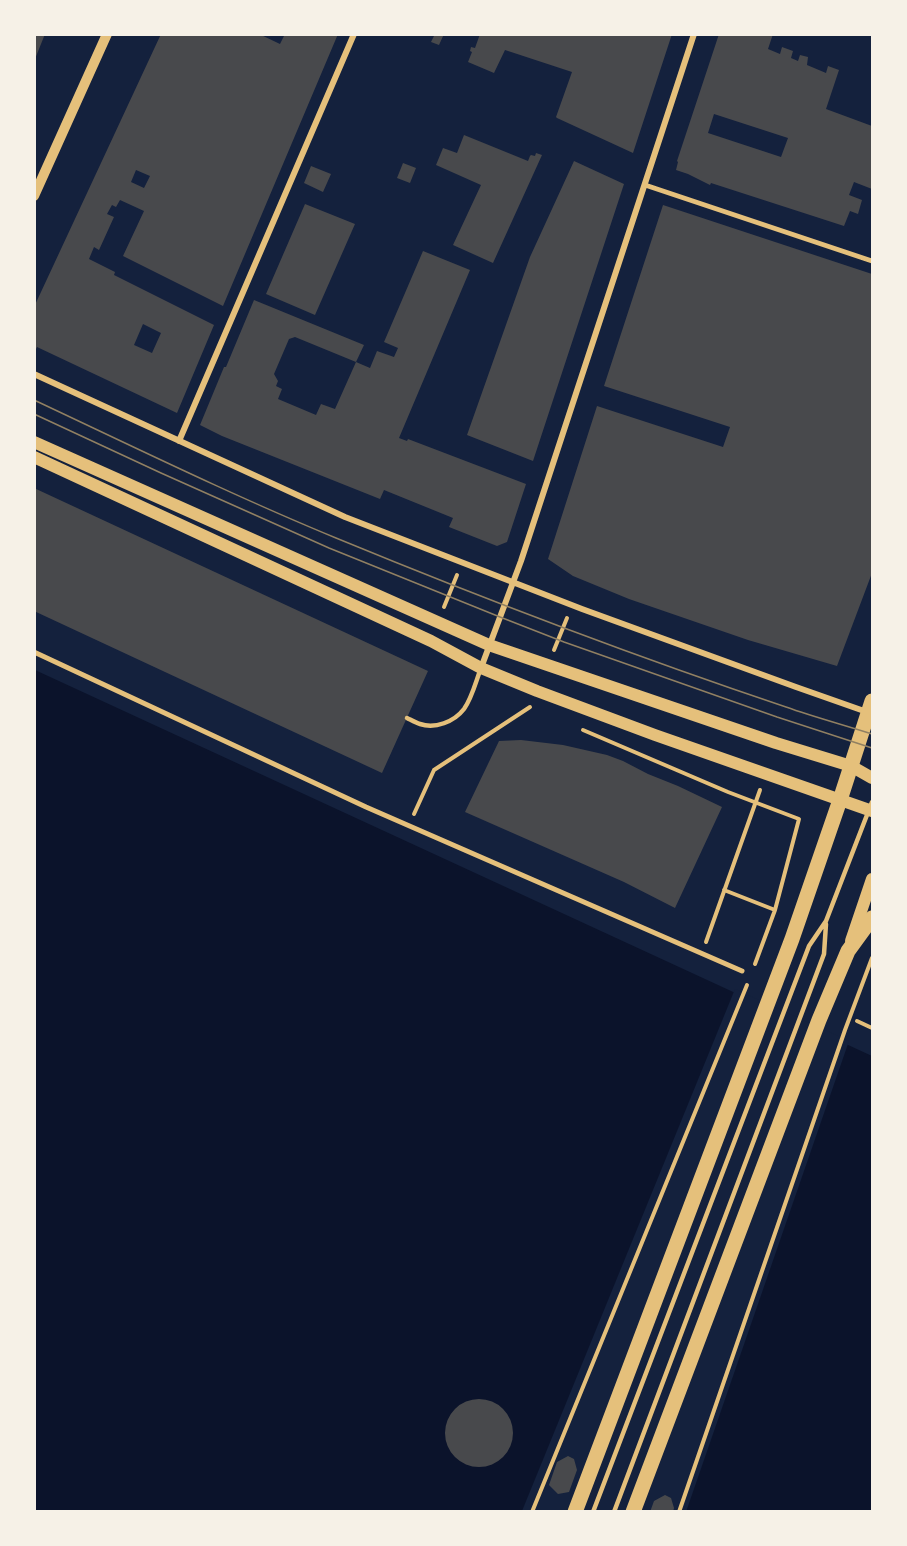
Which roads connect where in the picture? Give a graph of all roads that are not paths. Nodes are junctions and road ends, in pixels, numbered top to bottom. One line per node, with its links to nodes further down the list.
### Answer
1 (107, 34): 5 (street)
2 (354, 34): 8 (street)
3 (694, 34): 4 (street)
4 (645, 185): 6 (street); 11 (street)
5 (34, 196)
6 (873, 261)
7 (34, 374): 8 (street)
8 (179, 441): 11 (street)
9 (34, 442): 12 (main road)
10 (34, 457): 14 (main road)
11 (512, 582): 12 (street); 15 (street)
12 (489, 645): 14 (street); 17 (main road)
13 (34, 652): 25 (street)
14 (481, 668): 16 (lane); 19 (main road)
15 (871, 709): 17 (main road)
16 (407, 718)
17 (851, 766): 18 (main road); 19 (main road)
18 (873, 778)
19 (840, 800): 20 (main road); 26 (main road)
20 (871, 807): 23 (lane)
21 (873, 879): 24 (main road)
22 (873, 918): 24 (main road)
23 (826, 921): 27 (lane); 28 (lane)
24 (848, 951): 29 (main road)
25 (742, 971)
26 (575, 1512)
27 (593, 1512)
28 (614, 1512)
29 (633, 1512)

